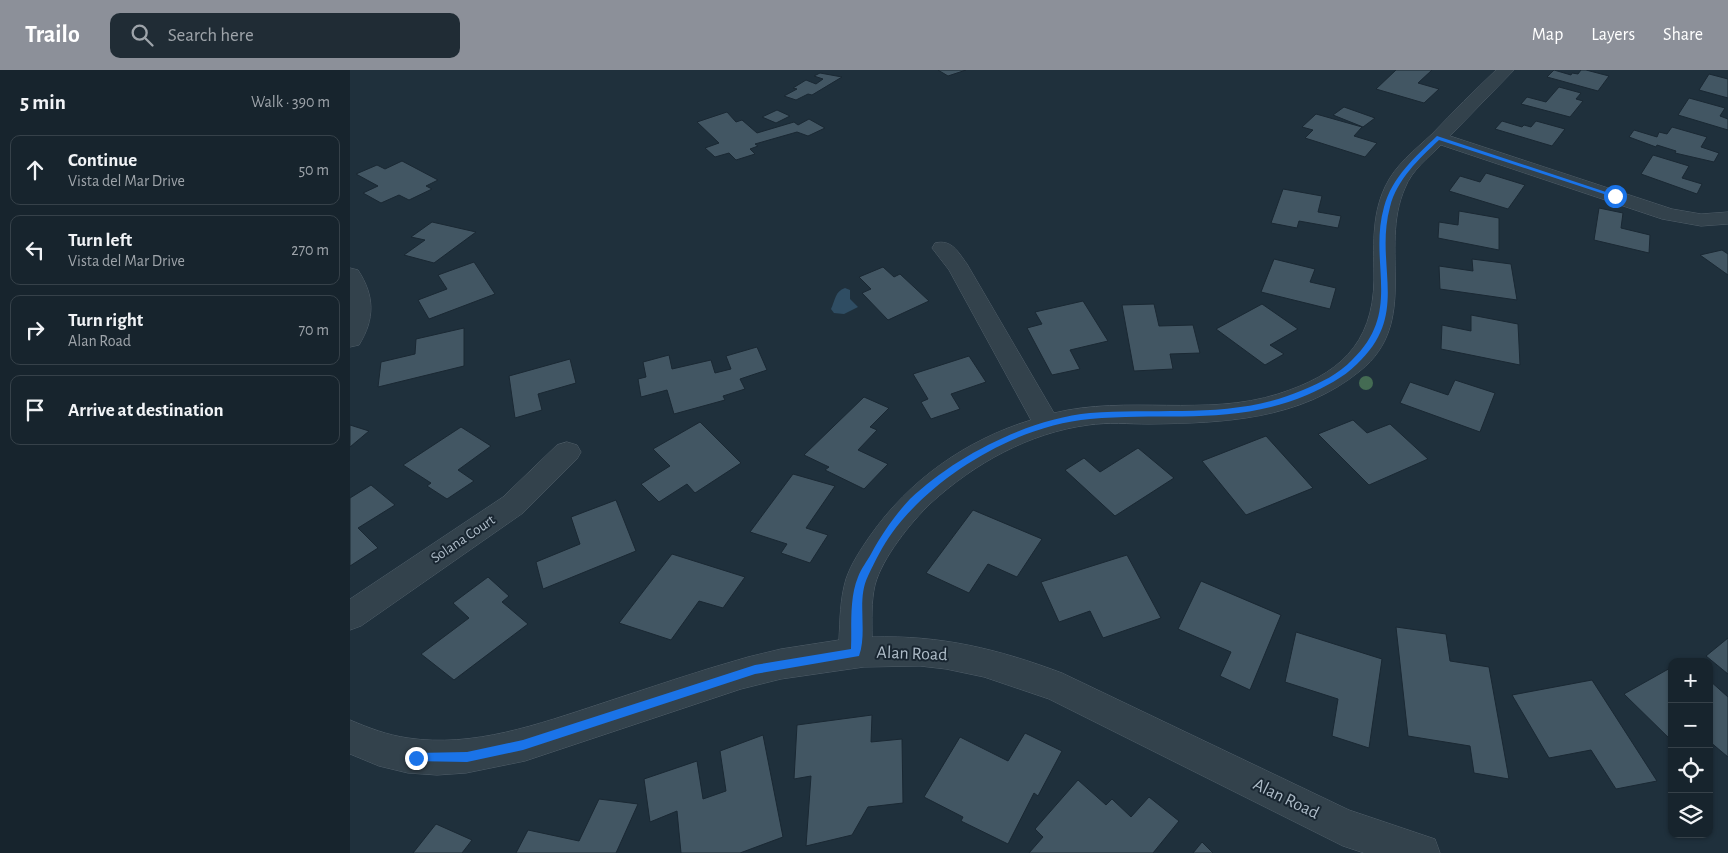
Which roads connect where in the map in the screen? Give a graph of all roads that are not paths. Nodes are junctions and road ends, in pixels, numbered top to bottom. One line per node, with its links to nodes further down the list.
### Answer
1 (1506, 70): 2 (street)
2 (1438, 138): 3 (street); 7 (street)
3 (1728, 218)
4 (943, 248): 7 (street)
5 (350, 275): 6 (street)
6 (350, 338)
7 (1047, 425): 10 (street)
8 (567, 452): 9 (street, Solana Court)
9 (350, 616)
10 (856, 652): 11 (street, Alan Road); 12 (street, Alan Road)
11 (350, 737)
12 (1421, 853)

